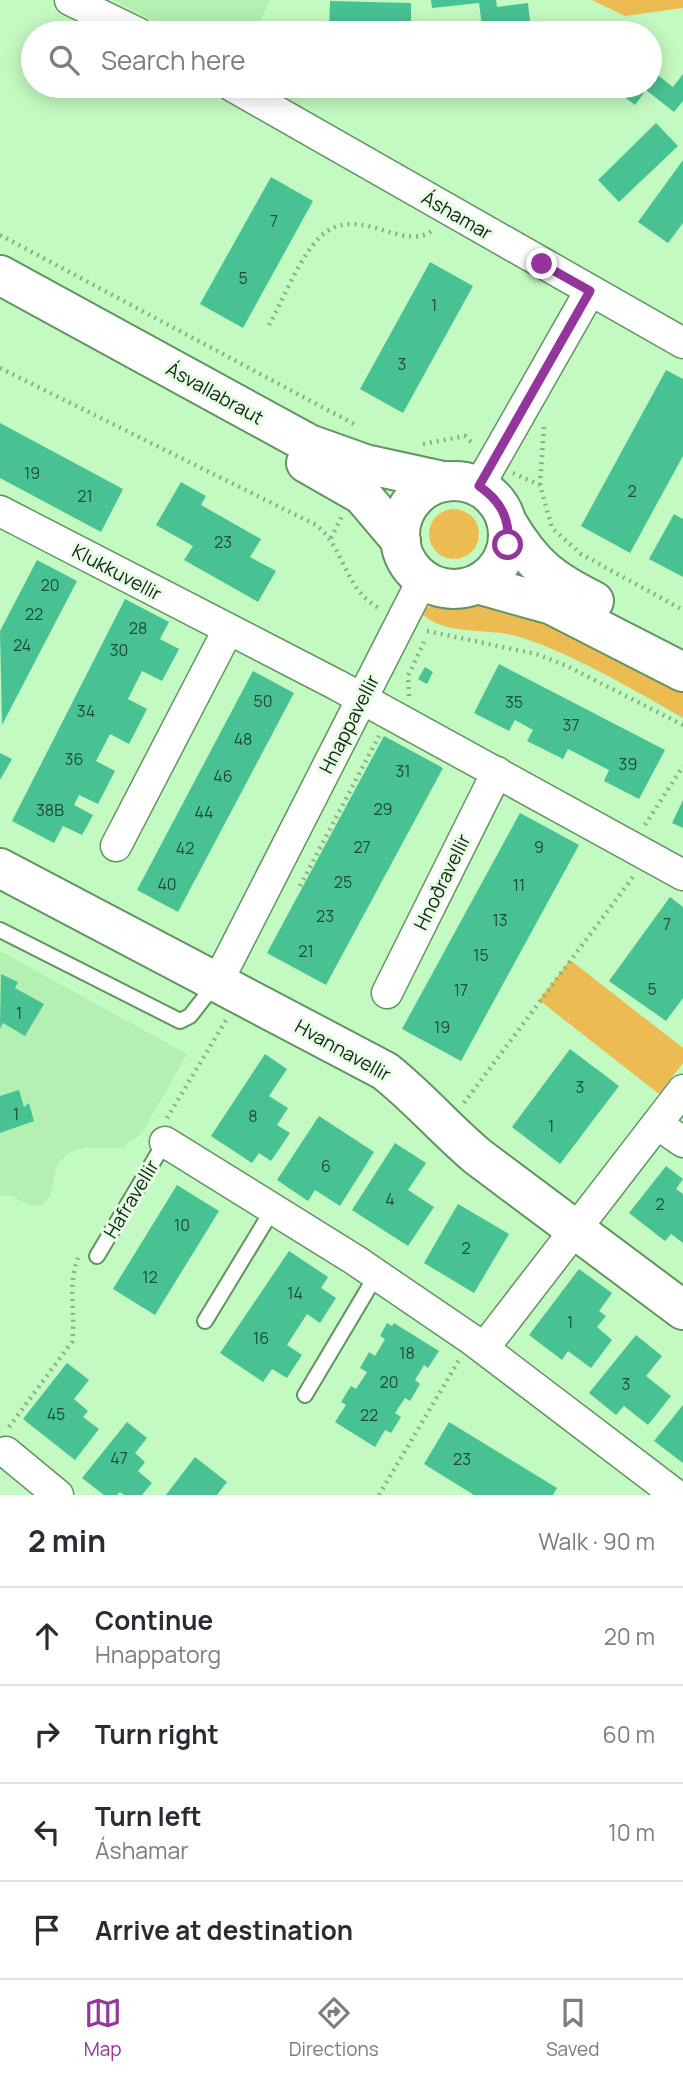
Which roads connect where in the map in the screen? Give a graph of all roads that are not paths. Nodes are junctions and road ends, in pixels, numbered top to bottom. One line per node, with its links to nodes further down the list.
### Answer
1 (70, 0): 2 (street)
2 (113, 21)
3 (253, 98): 5 (street, Áshamar)
4 (0, 275): 8 (main road, Ásvallabraut)
5 (590, 291): 7 (street, Áshamar); 8 (street)
6 (0, 297): 11 (main road, Ásvallabraut)
7 (683, 343)
8 (471, 477): 10 (main road); 11 (main road)
9 (2, 518): 14 (street, Klukkuvellir)
10 (508, 524): 13 (main road); 15 (main road)
11 (401, 541): 12 (main road)
12 (423, 579): 13 (main road); 17 (street, Hnappavellir)
13 (477, 584): 16 (main road)
14 (228, 630): 17 (street, Klukkuvellir); 19 (street)
15 (683, 648)
16 (683, 672)
17 (362, 699): 18 (street); 23 (street, Hnappavellir)
18 (497, 772): 21 (street); 24 (street, Hnoðravellir)
19 (116, 846)
20 (0, 868): 23 (main road, Hvannavellir)
21 (683, 874)
22 (0, 930): 23 (lane)
23 (218, 981): 30 (main road, Hvannavellir)
24 (387, 993)
25 (683, 1090): 26 (street)
26 (657, 1124): 28 (street); 30 (street)
27 (165, 1142): 29 (street, Hafravellir); 31 (lane, Hafravellir)
28 (683, 1142)
29 (273, 1209): 32 (street, Hafravellir); 34 (lane)
30 (577, 1230): 33 (main road, Hvannavellir); 35 (street)
31 (97, 1255)
32 (377, 1274): 35 (street, Hafravellir); 36 (lane)
33 (683, 1310)
34 (205, 1321)
35 (477, 1344): 39 (street, Hafravellir)
36 (305, 1395)
37 (6, 1452): 38 (street)
38 (58, 1495)
39 (676, 1495)

